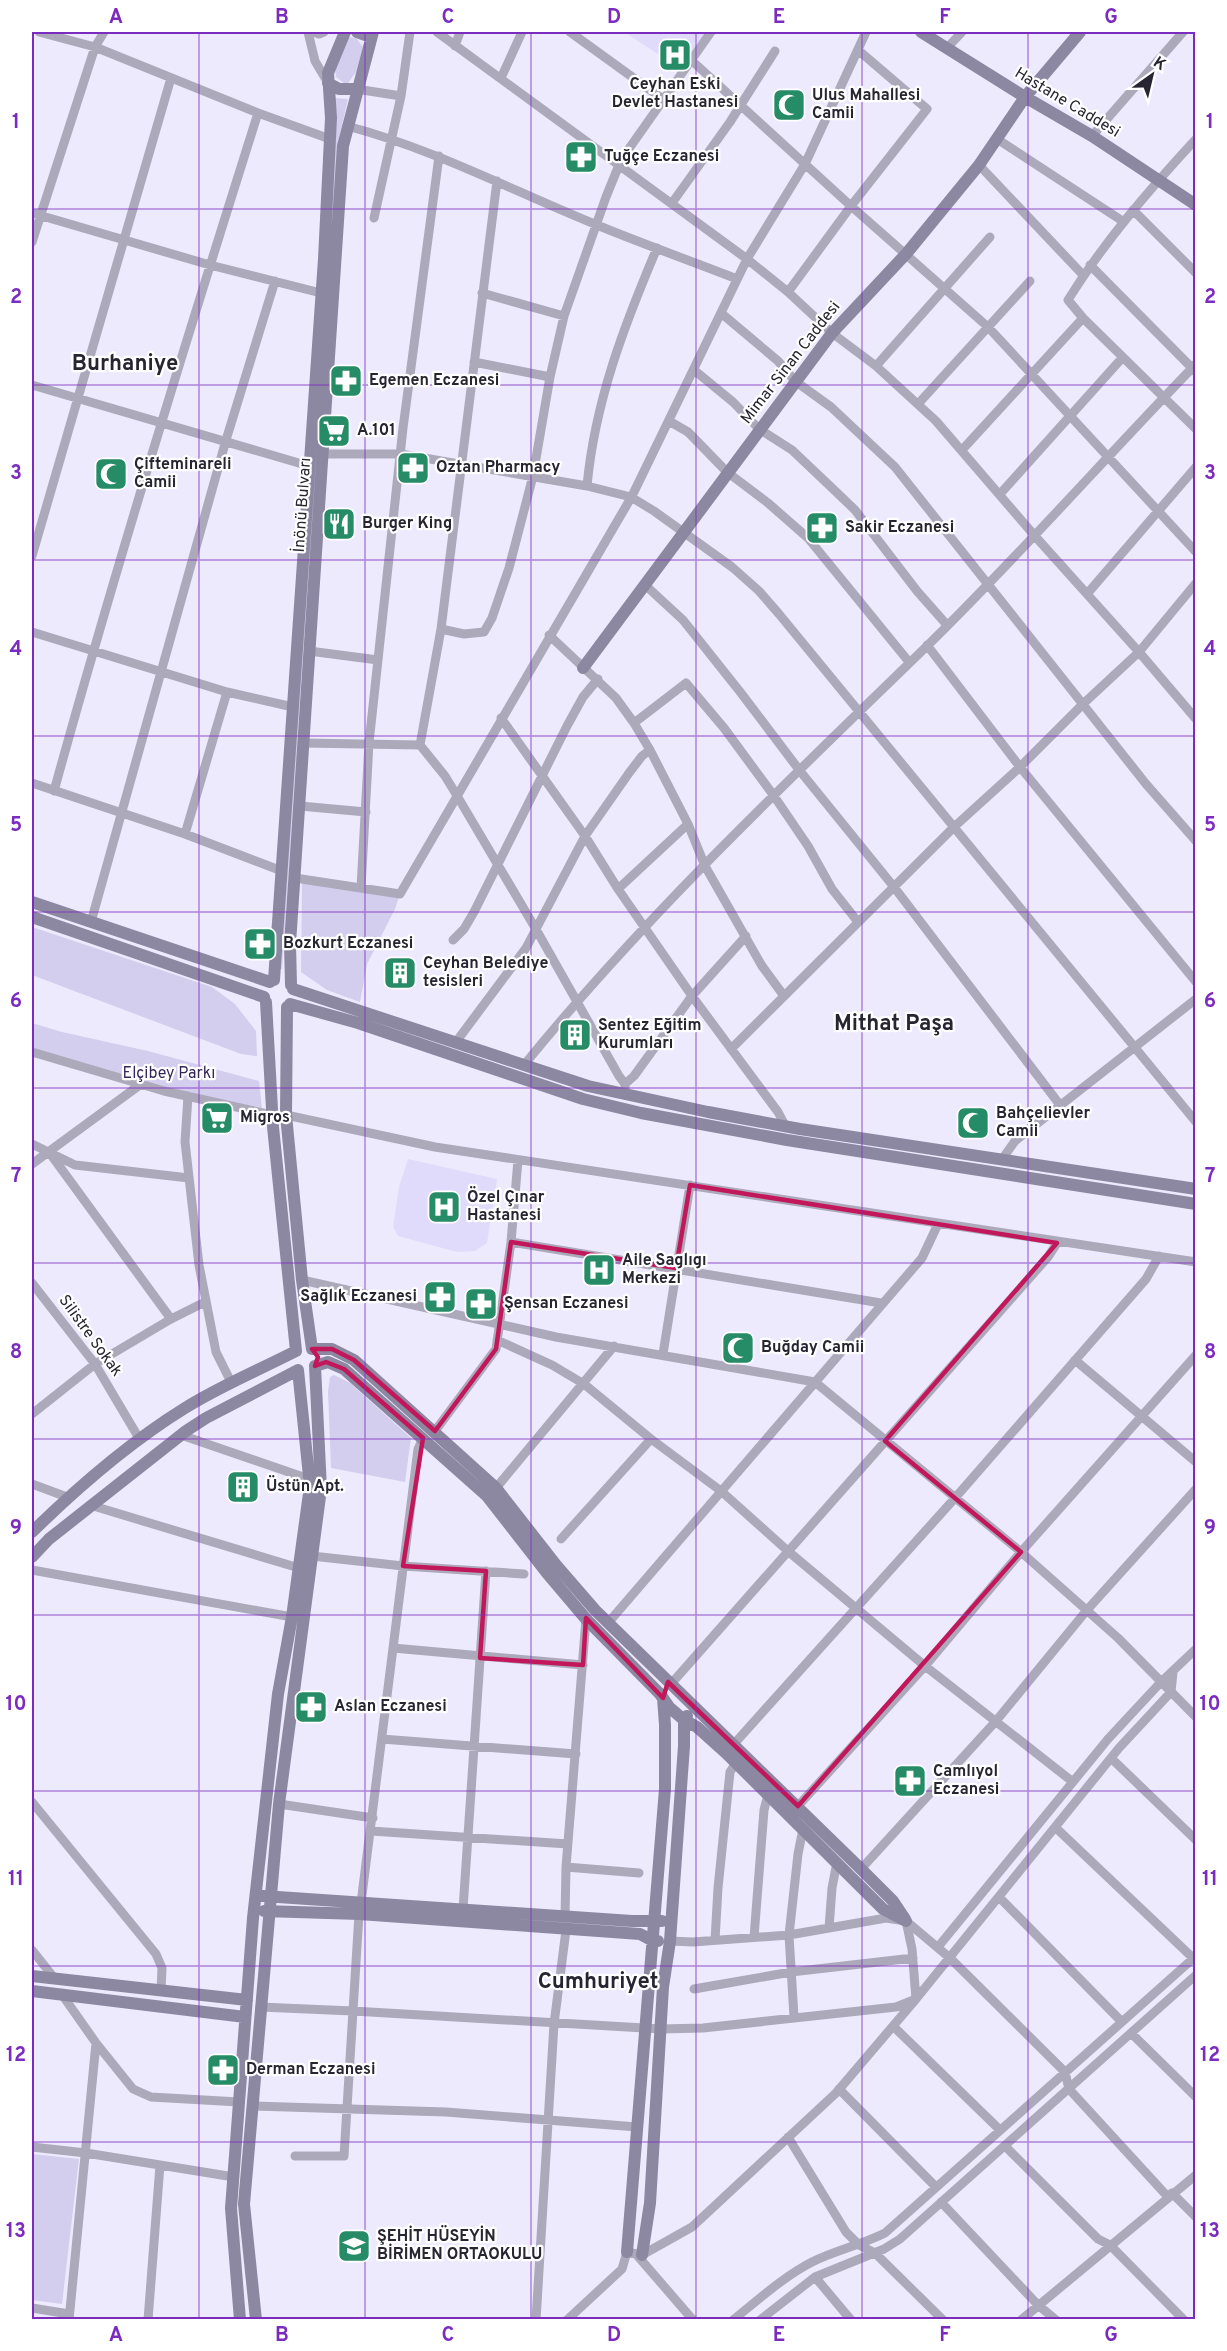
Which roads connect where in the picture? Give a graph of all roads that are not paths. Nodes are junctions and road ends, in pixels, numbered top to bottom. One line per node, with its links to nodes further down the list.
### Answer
1 (39, 32): 21 (street)
2 (104, 32): 21 (street)
3 (308, 32): 28 (street)
4 (313, 32): 5 (street)
5 (324, 32)
6 (345, 32): 28 (street, İnönü Bulvarı)
7 (357, 32): 19 (street)
8 (410, 32): 30 (street)
9 (437, 32): 20 (street)
10 (459, 32): 20 (street)
11 (522, 32): 27 (street)
12 (570, 32): 32 (street)
13 (711, 32): 25 (street)
14 (866, 32): 23 (street)
15 (921, 32): 22 (street, Hastane Caddesi)
16 (962, 32): 22 (street)
17 (1080, 32): 31 (street, Mimar Sinan Caddesi)
18 (1183, 32): 36 (street)
19 (372, 34): 29 (street, İnönü Bulvarı)
20 (454, 46): 27 (street)
21 (95, 47): 26 (street); 51 (street)
22 (947, 48): 31 (street, Hastane Caddesi)
23 (858, 50): 42 (street); 49 (street)
24 (775, 51): 33 (street)
25 (691, 60): 32 (street); 33 (street)
26 (171, 78): 34 (street); 56 (street)
27 (501, 78): 43 (street)
28 (328, 83): 29 (street); 38 (street, İnönü Bulvarı)
29 (356, 89): 30 (street); 35 (street, İnönü Bulvarı)
30 (401, 96): 37 (street)
31 (1024, 97): 36 (street, Hastane Caddesi); 39 (street, Mimar Sinan Caddesi)
32 (664, 100): 43 (street)
33 (740, 105): 42 (street); 47 (street)
34 (258, 113): 38 (street); 61 (street)
35 (347, 126): 37 (street); 96 (street, İnönü Bulvarı)
36 (1092, 136): 46 (street, Hastane Caddesi)
37 (391, 138): 41 (street); 52 (street)
38 (330, 139): 70 (street, İnönü Bulvarı)
39 (997, 139): 44 (street, Mimar Sinan Caddesi); 53 (street)
40 (1196, 139): 46 (street)
41 (439, 156): 45 (street); 97 (street)
42 (805, 164): 49 (street); 60 (street)
43 (619, 165): 47 (street); 54 (street)
44 (979, 165): 59 (street, Mimar Sinan Caddesi); 64 (street)
45 (497, 181): 54 (street); 71 (street)
46 (1158, 181): 48 (street, Hastane Caddesi); 50 (street)
47 (672, 203): 60 (street)
48 (1196, 205)
49 (850, 206): 59 (street); 69 (street)
50 (1133, 210): 53 (street); 63 (street)
51 (36, 214): 56 (street); 57 (street)
52 (374, 218)
53 (1124, 222): 62 (street)
54 (596, 225): 58 (street); 73 (street)
55 (990, 237): 68 (street)
56 (124, 239): 61 (street); 87 (street)
57 (32, 242)
58 (657, 248): 65 (street); 104 (street)
59 (906, 254): 68 (street); 76 (street, Mimar Sinan Caddesi)
60 (747, 259): 65 (street); 69 (street)
61 (210, 265): 66 (street); 91 (street)
62 (1090, 265): 64 (street); 80 (street)
63 (1196, 273)
64 (1083, 275): 74 (street)
65 (737, 279): 72 (street)
66 (275, 281): 70 (street); 94 (street)
67 (1030, 281): 75 (street)
68 (945, 289): 75 (street); 79 (street)
69 (788, 292): 76 (street)
70 (321, 293): 100 (street, İnönü Bulvarı)
71 (482, 293): 73 (street); 78 (street)
72 (721, 313): 81 (street); 84 (street)
73 (564, 316): 83 (street)
74 (1083, 318): 77 (street); 82 (street)
75 (988, 327): 82 (street); 88 (street)
76 (832, 333): 79 (street); 84 (street, Mimar Sinan Caddesi)
77 (1123, 357): 86 (street); 89 (street)
78 (474, 362): 83 (street); 99 (street)
79 (876, 366): 88 (street)
80 (1194, 368): 86 (street)
81 (694, 370): 90 (street); 92 (street)
82 (1032, 373): 89 (street); 95 (street)
83 (550, 377): 103 (street)
84 (795, 381): 92 (street, Mimar Sinan Caddesi); 114 (street)
85 (32, 385): 87 (street)
86 (1164, 397): 93 (street); 98 (street)
87 (78, 398): 91 (street); 111 (street)
88 (918, 404): 95 (street)
89 (1071, 417): 98 (street); 105 (street)
90 (669, 421): 102 (street); 106 (street)
91 (161, 422): 94 (street); 121 (street)
92 (759, 429): 102 (street, Mimar Sinan Caddesi); 116 (street)
93 (1196, 429)
94 (226, 440): 100 (street); 127 (street)
95 (962, 450): 105 (street)
96 (323, 454): 97 (street); 122 (street, İnönü Bulvarı)
97 (401, 454): 99 (street); 124 (street)
98 (1108, 455): 107 (street); 109 (street)
99 (462, 465): 103 (street); 117 (street)
100 (309, 466): 132 (street, İnönü Bulvarı)
101 (1196, 467): 107 (street)
102 (727, 472): 108 (street, Mimar Sinan Caddesi); 125 (street)
103 (533, 476): 104 (street); 117 (street)
104 (587, 486): 106 (street)
105 (1000, 494): 109 (street)
106 (631, 497): 108 (street); 119 (street)
107 (1157, 510): 110 (street); 115 (street)
108 (683, 532): 113 (street, Mimar Sinan Caddesi); 133 (street)
109 (1034, 535): 114 (street); 115 (street)
110 (1196, 552)
111 (32, 556)
112 (1196, 583): 123 (street)
113 (644, 584): 126 (street, Mimar Sinan Caddesi); 142 (street)
114 (987, 585): 116 (street); 130 (street)
115 (1087, 594): 123 (street)
116 (947, 625): 120 (street)
117 (441, 629): 139 (street)
118 (32, 632): 121 (street)
119 (549, 635): 126 (street); 135 (street)
120 (927, 645): 125 (street); 141 (street)
121 (93, 651): 127 (street); 145 (street)
122 (309, 651): 124 (street); 137 (street, İnönü Bulvarı)
123 (1140, 652): 130 (street); 134 (street)
124 (378, 660): 138 (street)
125 (909, 662): 133 (street)
126 (583, 668): 128 (street)
127 (161, 672): 129 (street); 150 (street)
128 (598, 679): 136 (street); 143 (street)
129 (227, 692): 132 (street); 153 (street)
130 (1084, 703): 141 (street); 155 (street)
131 (1196, 703): 134 (street)
132 (293, 708): 158 (street, İnönü Bulvarı)
133 (859, 712): 142 (street); 152 (street)
134 (1192, 715)
135 (501, 718): 143 (street); 146 (street)
136 (634, 723): 140 (street); 147 (street)
137 (304, 743): 138 (street); 148 (street, İnönü Bulvarı)
138 (369, 743): 139 (street); 149 (street)
139 (420, 745): 146 (street)
140 (650, 750): 151 (street); 154 (street)
141 (1020, 767): 152 (street); 172 (street)
142 (800, 771): 147 (street); 160 (street)
143 (543, 777): 154 (street); 156 (street)
144 (32, 783): 145 (street)
145 (54, 791): 150 (street)
146 (456, 794): 156 (street); 161 (street)
147 (774, 796): 157 (street); 166 (street)
148 (300, 806): 149 (street); 159 (street, İnönü Bulvarı)
149 (366, 812): 161 (street)
150 (122, 814): 153 (street); 165 (street)
151 (688, 824): 157 (street); 162 (street)
152 (954, 827): 160 (street); 181 (street)
153 (185, 834): 158 (street)
154 (585, 836): 162 (street); 168 (street)
155 (1196, 841)
156 (498, 865): 168 (street); 170 (street)
157 (705, 866): 167 (street); 169 (street)
158 (282, 871): 171 (street, İnönü Bulvarı)
159 (295, 878): 161 (street); 173 (street, İnönü Bulvarı)
160 (894, 887): 166 (street); 188 (street)
161 (361, 888)
162 (618, 889): 167 (street)
163 (32, 902): 165 (street)
164 (32, 917): 177 (street)
165 (91, 922): 171 (street)
166 (858, 922): 175 (street)
167 (644, 927): 174 (street); 178 (street)
168 (537, 931): 178 (street); 180 (street)
169 (746, 936): 174 (street); 175 (street)
170 (453, 940)
171 (272, 981): 173 (street); 177 (street)
172 (1196, 982)
173 (292, 987): 179 (street); 180 (street)
174 (692, 996): 182 (street); 186 (street)
175 (784, 996): 182 (street)
176 (1196, 999): 181 (street)
177 (265, 1000): 179 (street); 189 (street)
178 (576, 1001): 184 (street); 186 (street)
179 (288, 1005): 190 (street); 201 (street)
180 (456, 1042): 184 (street)
181 (1135, 1047): 188 (street); 191 (street)
182 (731, 1049): 192 (street)
183 (32, 1052): 185 (street)
184 (524, 1065): 186 (street)
185 (141, 1084): 187 (street); 194 (street)
186 (625, 1089): 192 (street)
187 (188, 1096): 189 (street); 198 (street)
188 (1060, 1105): 195 (street)
189 (272, 1115): 217 (street)
190 (286, 1115): 196 (street); 208 (street)
191 (1196, 1122)
192 (786, 1126): 195 (street)
193 (32, 1144): 194 (street)
194 (49, 1152): 197 (street); 198 (street); 212 (street)
195 (1003, 1158): 200 (street)
196 (518, 1160): 199 (street); 203 (street)
197 (32, 1164)
198 (189, 1179): 210 (street)
199 (690, 1185): 202 (street); 207 (street)
200 (1196, 1189)
201 (1196, 1204)
202 (938, 1224): 204 (street); 211 (street)
203 (511, 1242): 207 (street); 213 (street)
204 (1057, 1243): 205 (street); 234 (street)
205 (1159, 1256): 206 (street); 220 (street)
206 (1196, 1262)
207 (676, 1268): 211 (street); 218 (street)
208 (302, 1280): 213 (street); 216 (street)
209 (32, 1283): 221 (street, Silistre Sokak)
210 (205, 1302): 212 (street); 224 (street)
211 (881, 1303): 225 (street)
212 (171, 1319): 221 (street)
213 (500, 1325): 214 (street); 215 (street)
214 (497, 1340): 226 (street); 229 (street)
215 (614, 1346): 218 (street); 226 (street)
216 (312, 1349): 217 (street); 222 (street); 229 (street)
217 (296, 1351): 223 (street); 224 (street)
218 (663, 1354): 225 (street)
219 (1196, 1355): 228 (street)
220 (1075, 1359): 228 (street); 242 (street)
221 (95, 1364): 227 (street); 233 (street, Silistre Sokak)
222 (315, 1366): 223 (street); 231 (street); 248 (street)
223 (298, 1370): 230 (street); 236 (street)
224 (231, 1382): 233 (street)
225 (815, 1382): 234 (street); 240 (street)
226 (584, 1384): 232 (street); 238 (street)
227 (32, 1414)
228 (1142, 1417): 235 (street); 247 (street)
229 (435, 1431): 238 (street)
230 (181, 1435): 236 (street); 243 (street)
231 (423, 1438): 250 (street); 258 (street)
232 (651, 1438): 240 (street); 245 (street)
233 (140, 1440): 241 (street)
234 (885, 1441): 242 (street); 246 (street)
235 (1196, 1462)
236 (309, 1479): 251 (street)
237 (32, 1484): 241 (street)
238 (496, 1488): 259 (street)
239 (1196, 1488): 256 (street)
240 (721, 1491): 246 (street); 259 (street)
241 (67, 1497): 244 (street)
242 (955, 1498): 247 (street); 255 (street)
243 (90, 1505): 249 (street); 251 (street)
244 (32, 1532)
245 (561, 1539)
246 (789, 1552): 255 (street); 267 (street)
247 (1022, 1552): 256 (street); 264 (street)
248 (312, 1556): 250 (street); 283 (street)
249 (32, 1557)
250 (403, 1566): 253 (street); 260 (street)
251 (298, 1568): 257 (street)
252 (32, 1570): 257 (street)
253 (486, 1571): 254 (street); 262 (street)
254 (524, 1574)
255 (857, 1609): 264 (street); 275 (street)
256 (1087, 1610): 266 (street); 273 (street)
257 (292, 1617): 296 (street)
258 (586, 1619): 263 (street); 269 (street)
259 (608, 1623): 267 (street)
260 (393, 1648): 262 (street); 274 (street)
261 (1196, 1649): 265 (street)
262 (480, 1658): 263 (street); 276 (street)
263 (583, 1665): 277 (street)
264 (925, 1666): 273 (street); 284 (street)
265 (1173, 1672): 266 (street); 268 (street)
266 (1161, 1682): 268 (street); 280 (street)
267 (671, 1684): 269 (street); 270 (street)
268 (1171, 1692): 271 (street); 278 (street)
269 (663, 1698): 272 (street); 303 (street)
270 (690, 1702): 272 (street); 275 (street)
271 (1196, 1717)
272 (684, 1720): 279 (street); 305 (street)
273 (996, 1721): 280 (street); 294 (street)
274 (382, 1739): 276 (street); 285 (street)
275 (734, 1744): 284 (street)
276 (474, 1746): 277 (street); 289 (street)
277 (576, 1754): 291 (street)
278 (1111, 1758): 286 (street); 290 (street)
279 (736, 1763): 281 (street); 312 (street)
280 (1073, 1782): 313 (street)
281 (768, 1795): 287 (street); 309 (street)
282 (32, 1802): 324 (street)
283 (279, 1804): 285 (street); 298 (street)
284 (798, 1806): 294 (street)
285 (373, 1818): 288 (street)
286 (1055, 1827): 297 (street); 315 (street)
287 (803, 1829): 292 (street); 308 (street)
288 (371, 1831): 289 (street); 299 (street)
289 (468, 1838): 291 (street); 300 (street)
290 (1196, 1840)
291 (568, 1844): 293 (street)
292 (837, 1862): 304 (street); 307 (street)
293 (566, 1867): 295 (street); 306 (street)
294 (861, 1869): 304 (street)
295 (639, 1872)
296 (256, 1895): 298 (street); 301 (street)
297 (999, 1897): 317 (street); 333 (street)
298 (271, 1898): 299 (street); 302 (street)
299 (360, 1908): 300 (street); 302 (street); 306 (street); 330 (street)
300 (463, 1909): 306 (street)
301 (254, 1910): 302 (street); 328 (street)
302 (270, 1912): 329 (street)
303 (654, 1920): 305 (street); 306 (street); 310 (street)
304 (906, 1921): 307 (street); 313 (street); 316 (street)
305 (671, 1922): 311 (street)
306 (566, 1923): 310 (street); 334 (street)
307 (829, 1928): 308 (street)
308 (789, 1935): 309 (street); 318 (street)
309 (754, 1937): 312 (street)
310 (653, 1941): 311 (street); 336 (street)
311 (670, 1941): 312 (street); 337 (street)
312 (715, 1941)
313 (938, 1947): 317 (street)
314 (32, 1950): 321 (street)
315 (1194, 1957): 333 (street)
316 (913, 1958): 318 (street); 327 (street)
317 (950, 1958): 327 (street); 340 (street)
318 (791, 1972): 322 (street); 332 (street)
319 (1196, 1975): 338 (street)
320 (32, 1976): 321 (street)
321 (56, 1979): 324 (street)
322 (694, 1989)
323 (32, 1991): 325 (street); 326 (street)
324 (161, 1991): 328 (street)
325 (63, 1996): 331 (street); 339 (street)
326 (32, 1998)
327 (916, 1999): 332 (street); 335 (street)
328 (247, 2000): 331 (street)
329 (260, 2007): 330 (street); 345 (street)
330 (353, 2011): 334 (street); 346 (street)
331 (245, 2017): 344 (street)
332 (794, 2017): 337 (street)
333 (1122, 2022): 340 (street)
334 (554, 2024): 336 (street); 347 (street)
335 (893, 2026): 341 (street); 349 (street)
336 (645, 2028): 337 (street); 348 (street)
337 (661, 2030): 365 (street)
338 (1131, 2033): 342 (street); 343 (street)
339 (96, 2043): 344 (street); 353 (street)
340 (1065, 2072): 342 (street); 349 (street)
341 (839, 2089): 350 (street); 358 (street)
342 (1069, 2089): 351 (street); 359 (street)
343 (1196, 2097)
344 (239, 2102): 357 (street)
345 (253, 2106): 346 (street); 372 (street)
346 (346, 2109): 347 (street); 354 (street)
347 (549, 2120): 348 (street); 373 (street)
348 (637, 2127): 365 (street)
349 (1000, 2130): 358 (street)
350 (788, 2137): 362 (street); 365 (street)
351 (1005, 2146): 360 (street); 363 (street)
352 (32, 2147): 353 (street)
353 (86, 2153): 355 (street); 369 (street)
354 (295, 2156)
355 (160, 2165): 357 (street); 370 (street)
356 (1196, 2175): 359 (street)
357 (234, 2177): 371 (street)
358 (936, 2187): 362 (street)
359 (1170, 2195): 361 (street); 363 (street)
360 (941, 2202): 364 (street); 367 (street)
361 (1196, 2217)
362 (859, 2245): 364 (street); 376 (street)
363 (1110, 2245): 367 (street); 382 (street)
364 (875, 2253): 366 (street); 379 (street)
365 (635, 2254): 374 (street); 375 (street)
366 (815, 2277): 377 (street); 378 (street)
367 (1038, 2305): 380 (street); 381 (street)
368 (32, 2308): 369 (street)
369 (69, 2317)
370 (148, 2319)
371 (240, 2319)
372 (256, 2319)
373 (536, 2319)
374 (567, 2319)
375 (693, 2319)
376 (733, 2319)
377 (760, 2319)
378 (851, 2319)
379 (943, 2319)
380 (1021, 2319)
381 (1056, 2319)
382 (1184, 2319)

